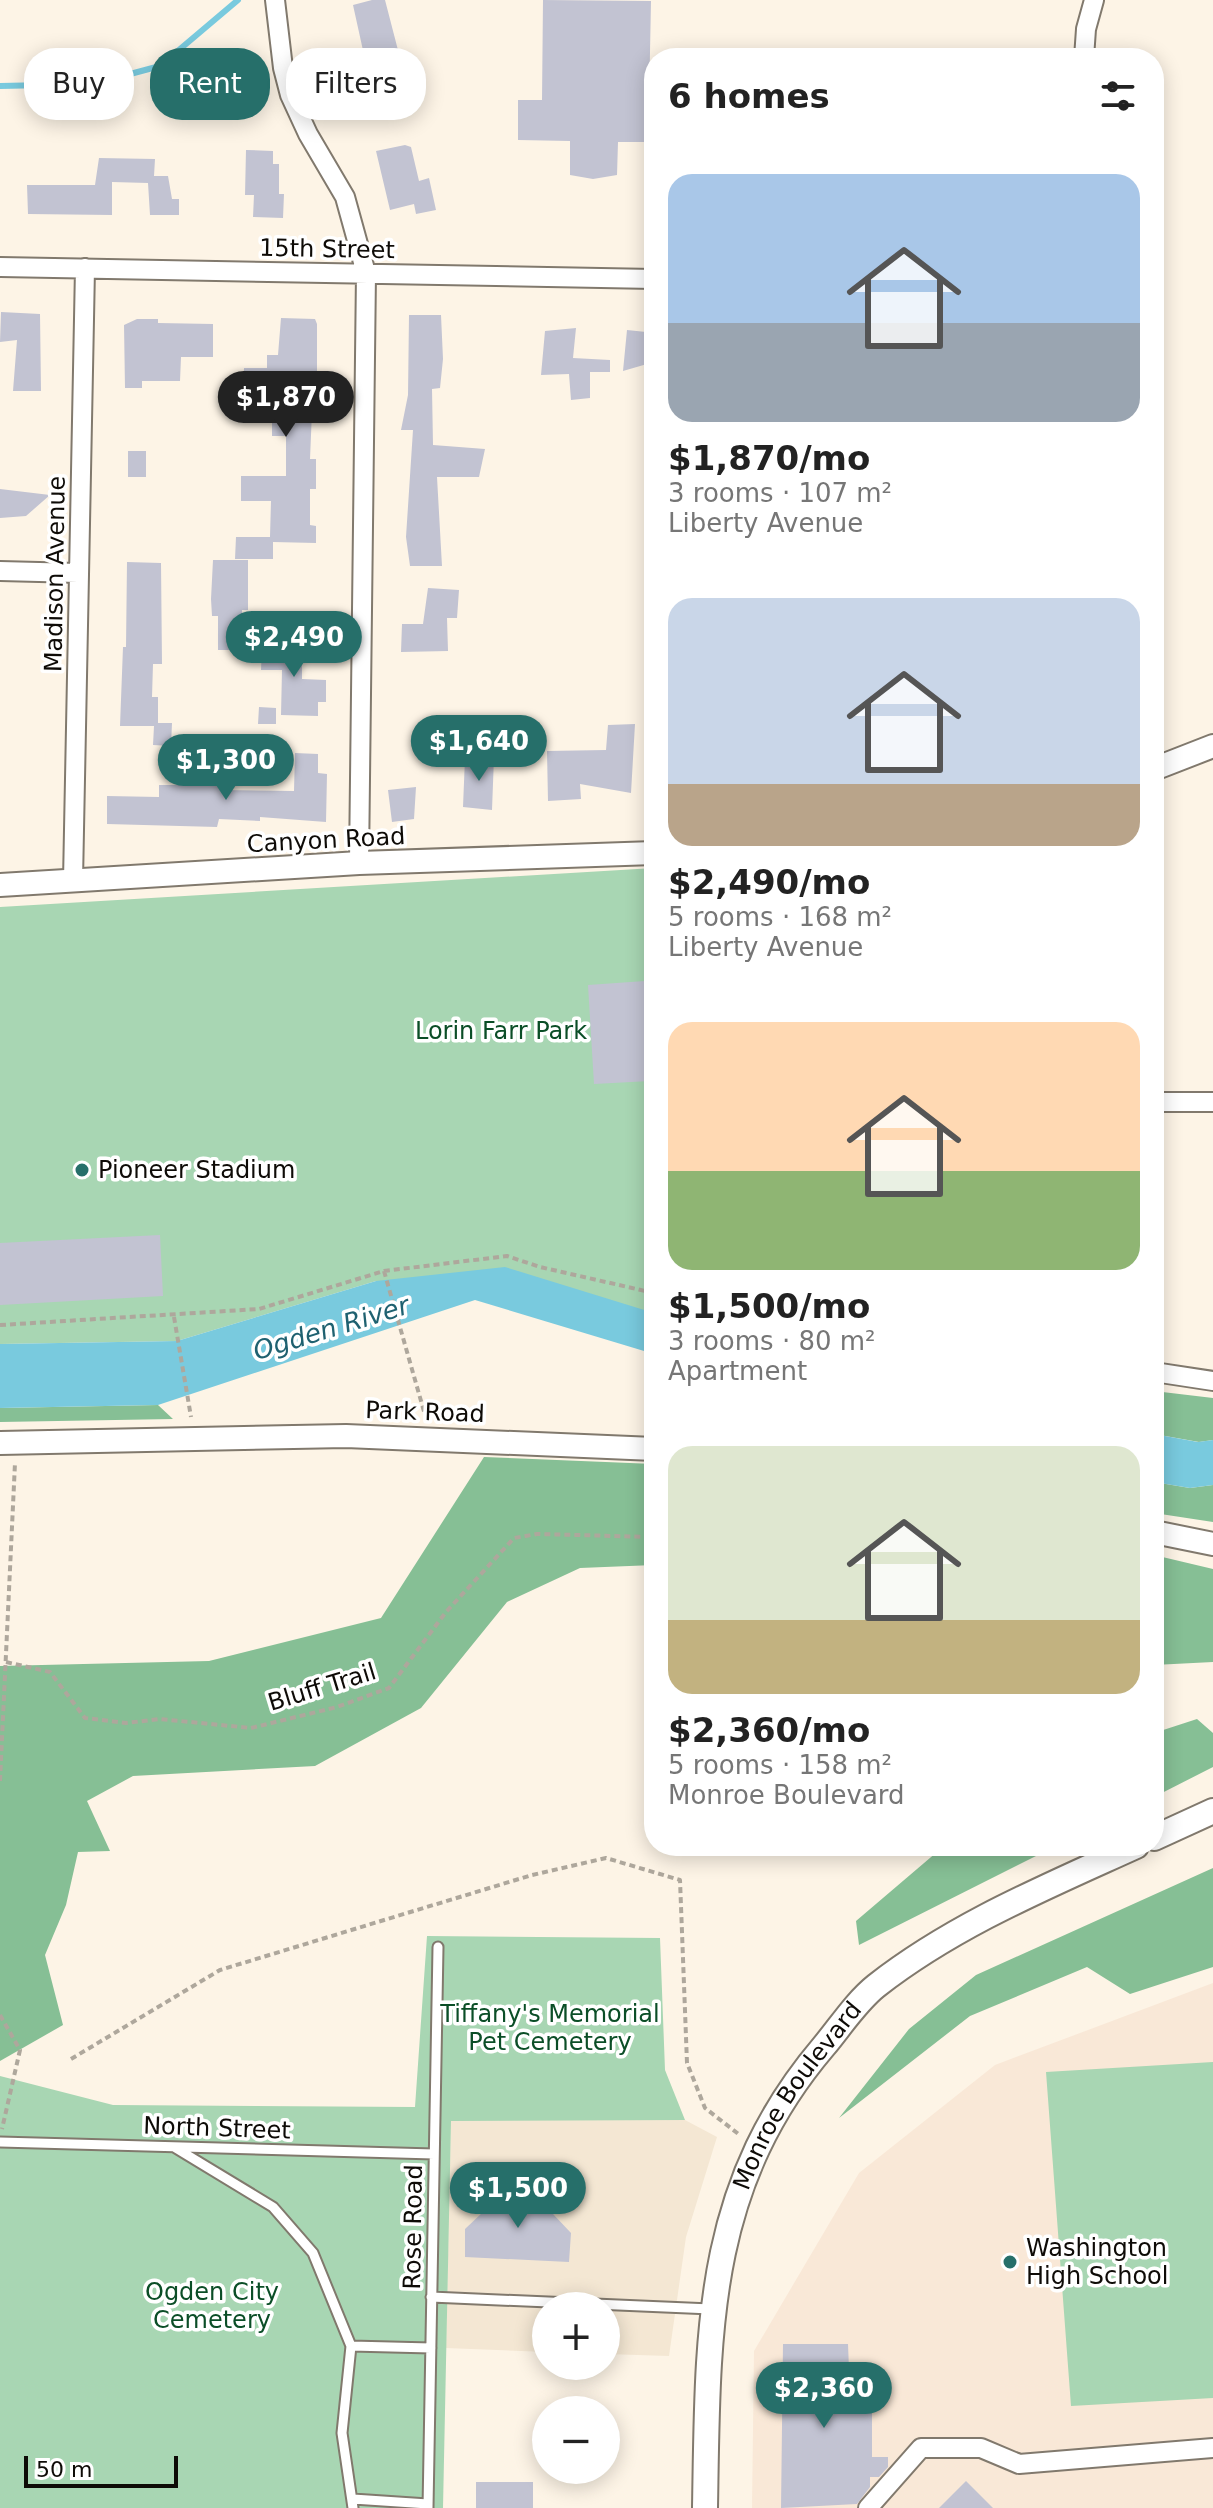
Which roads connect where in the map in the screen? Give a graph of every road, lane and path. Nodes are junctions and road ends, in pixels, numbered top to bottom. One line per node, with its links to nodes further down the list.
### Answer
1 (275, 0): 6 (street)
2 (1094, 0): 3 (street)
3 (1085, 48)
4 (0, 267): 5 (street, 15th Street)
5 (85, 268): 6 (street, 15th Street); 9 (street, Madison Avenue)
6 (366, 273): 7 (street, 15th Street); 13 (street)
7 (644, 279)
8 (0, 571): 9 (street)
9 (78, 573): 14 (street, Madison Avenue)
10 (1213, 746): 11 (street)
11 (1164, 765)
12 (644, 853): 13 (street, Canyon Road)
13 (359, 863): 14 (street, Canyon Road)
14 (73, 881): 15 (street, Canyon Road)
15 (0, 885)
16 (1164, 1102): 17 (street)
17 (1213, 1102)
18 (384, 1271): 19 (path); 20 (path); 24 (path)
19 (644, 1291)
20 (174, 1317): 21 (path); 25 (path)
21 (0, 1325)
22 (1164, 1374): 23 (street)
23 (1213, 1381)
24 (425, 1415)
25 (193, 1429): 26 (street, Park Road); 27 (street, Park Road)
26 (8, 1443): 31 (path)
27 (644, 1448)
28 (1164, 1534): 30 (street)
29 (644, 1537): 31 (path, Bluff Trail)
30 (1213, 1544)
31 (6, 1662): 32 (path)
32 (2, 1713): 33 (path)
33 (0, 1781)
34 (1213, 1811): 35 (main road)
35 (1164, 1833)
36 (1114, 1856): 42 (main road, Monroe Boulevard)
37 (438, 1947): 43 (lane, Rose Road)
38 (0, 2015): 40 (path)
39 (71, 2059): 42 (path)
40 (0, 2141): 41 (lane, North Street)
41 (174, 2147): 43 (lane, North Street); 46 (lane)
42 (756, 2147): 45 (main road, Monroe Boulevard)
43 (434, 2154): 44 (lane, Rose Road)
44 (431, 2297): 45 (lane); 47 (lane, Rose Road)
45 (711, 2309): 51 (main road, Monroe Boulevard)
46 (351, 2346): 47 (lane); 49 (lane)
47 (431, 2348): 50 (lane, Rose Road)
48 (1213, 2448): 52 (street)
49 (353, 2504): 50 (lane)
50 (428, 2506)
51 (705, 2508)
52 (868, 2508)

